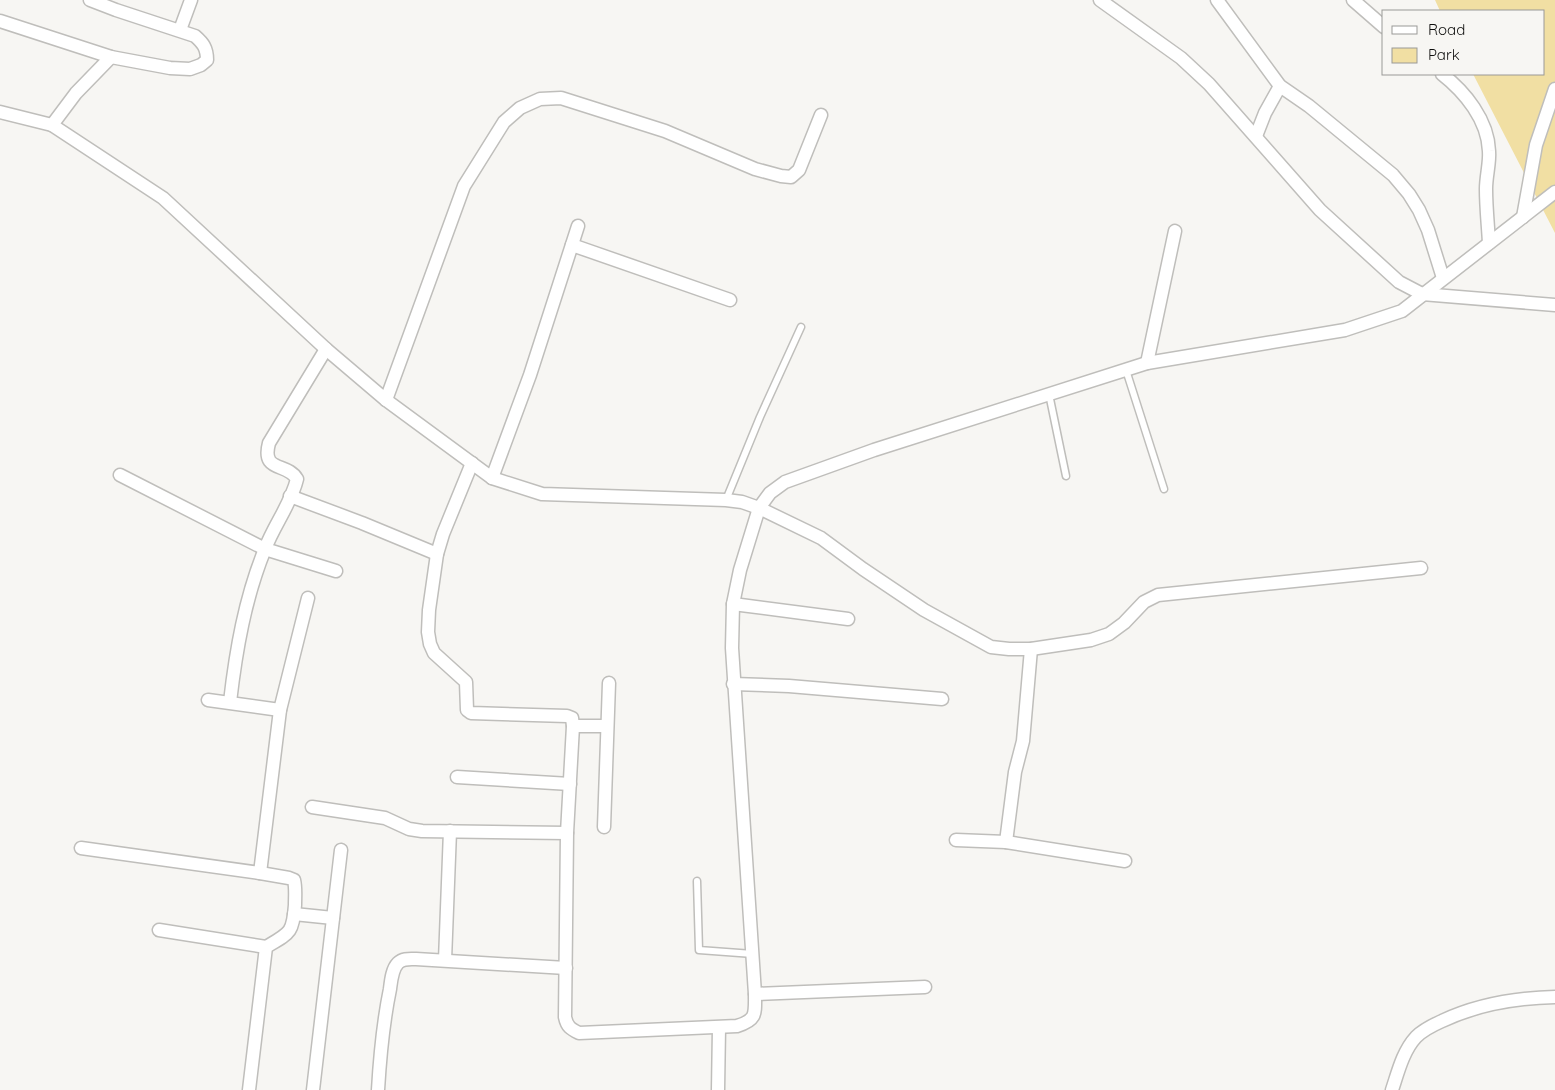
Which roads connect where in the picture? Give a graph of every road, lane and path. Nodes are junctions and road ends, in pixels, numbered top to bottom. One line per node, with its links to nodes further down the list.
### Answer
1 (90, 0): 8 (street)
2 (191, 0): 8 (street)
3 (1100, 0): 16 (street)
4 (1216, 0): 11 (street)
5 (1353, 0): 7 (street)
6 (0, 21): 9 (street)
7 (1382, 25)
8 (180, 30): 9 (street)
9 (111, 58): 15 (street)
10 (1443, 75): 21 (street)
11 (1280, 86): 16 (street); 23 (street)
12 (1555, 89): 18 (street)
13 (0, 112): 15 (street)
14 (821, 115): 32 (street)
15 (52, 125): 28 (street)
16 (1256, 136): 24 (street)
17 (1555, 192): 18 (street)
18 (1523, 217): 21 (street)
19 (578, 226): 22 (street)
20 (1175, 231): 29 (street)
21 (1489, 243): 23 (street)
22 (572, 245): 25 (street); 36 (street)
23 (1443, 278): 24 (street)
24 (1422, 294): 26 (street); 29 (street)
25 (730, 300)
26 (1555, 305)
27 (801, 327): 39 (lane)
28 (326, 349): 32 (street); 38 (street)
29 (1147, 363): 30 (street)
30 (1126, 370): 31 (street); 37 (lane)
31 (1049, 394): 35 (lane); 40 (street)
32 (386, 400): 33 (street)
33 (472, 463): 36 (street); 42 (street)
34 (120, 475): 41 (street)
35 (1066, 476)
36 (492, 478): 39 (street)
37 (1164, 489)
38 (290, 496): 41 (street); 42 (street)
39 (726, 500): 40 (street)
40 (759, 508): 46 (street); 48 (street)
41 (265, 549): 44 (street); 53 (street)
42 (437, 554): 55 (street)
43 (1421, 568): 48 (street)
44 (336, 571)
45 (308, 598): 54 (street)
46 (733, 604): 47 (street); 50 (street)
47 (848, 619)
48 (1031, 649): 64 (street)
49 (609, 683): 56 (street)
50 (733, 684): 51 (street); 74 (street)
51 (942, 699)
52 (208, 700): 53 (street)
53 (230, 702): 54 (street)
54 (280, 710): 68 (street)
55 (573, 726): 56 (street); 58 (street)
56 (608, 726): 60 (street)
57 (457, 777): 58 (street)
58 (570, 784): 62 (street)
59 (312, 807): 61 (street)
60 (604, 827)
61 (450, 831): 62 (street); 75 (street)
62 (567, 833): 76 (street)
63 (956, 840): 64 (street)
64 (1006, 842): 67 (street)
65 (81, 848): 68 (street)
66 (341, 850): 71 (street)
67 (1125, 861)
68 (260, 872): 70 (street)
69 (697, 881): 74 (lane)
70 (294, 914): 71 (street); 73 (street)
71 (333, 918): 82 (street)
72 (159, 930): 73 (street)
73 (266, 947): 81 (street)
74 (753, 954): 78 (street)
75 (445, 960): 76 (street); 83 (street)
76 (566, 968): 80 (street)
77 (925, 987): 78 (street)
78 (756, 994): 80 (street)
79 (1555, 997): 85 (street)
80 (719, 1028): 84 (street)
81 (249, 1090)
82 (313, 1090)
83 (378, 1090)
84 (718, 1090)
85 (1392, 1090)

